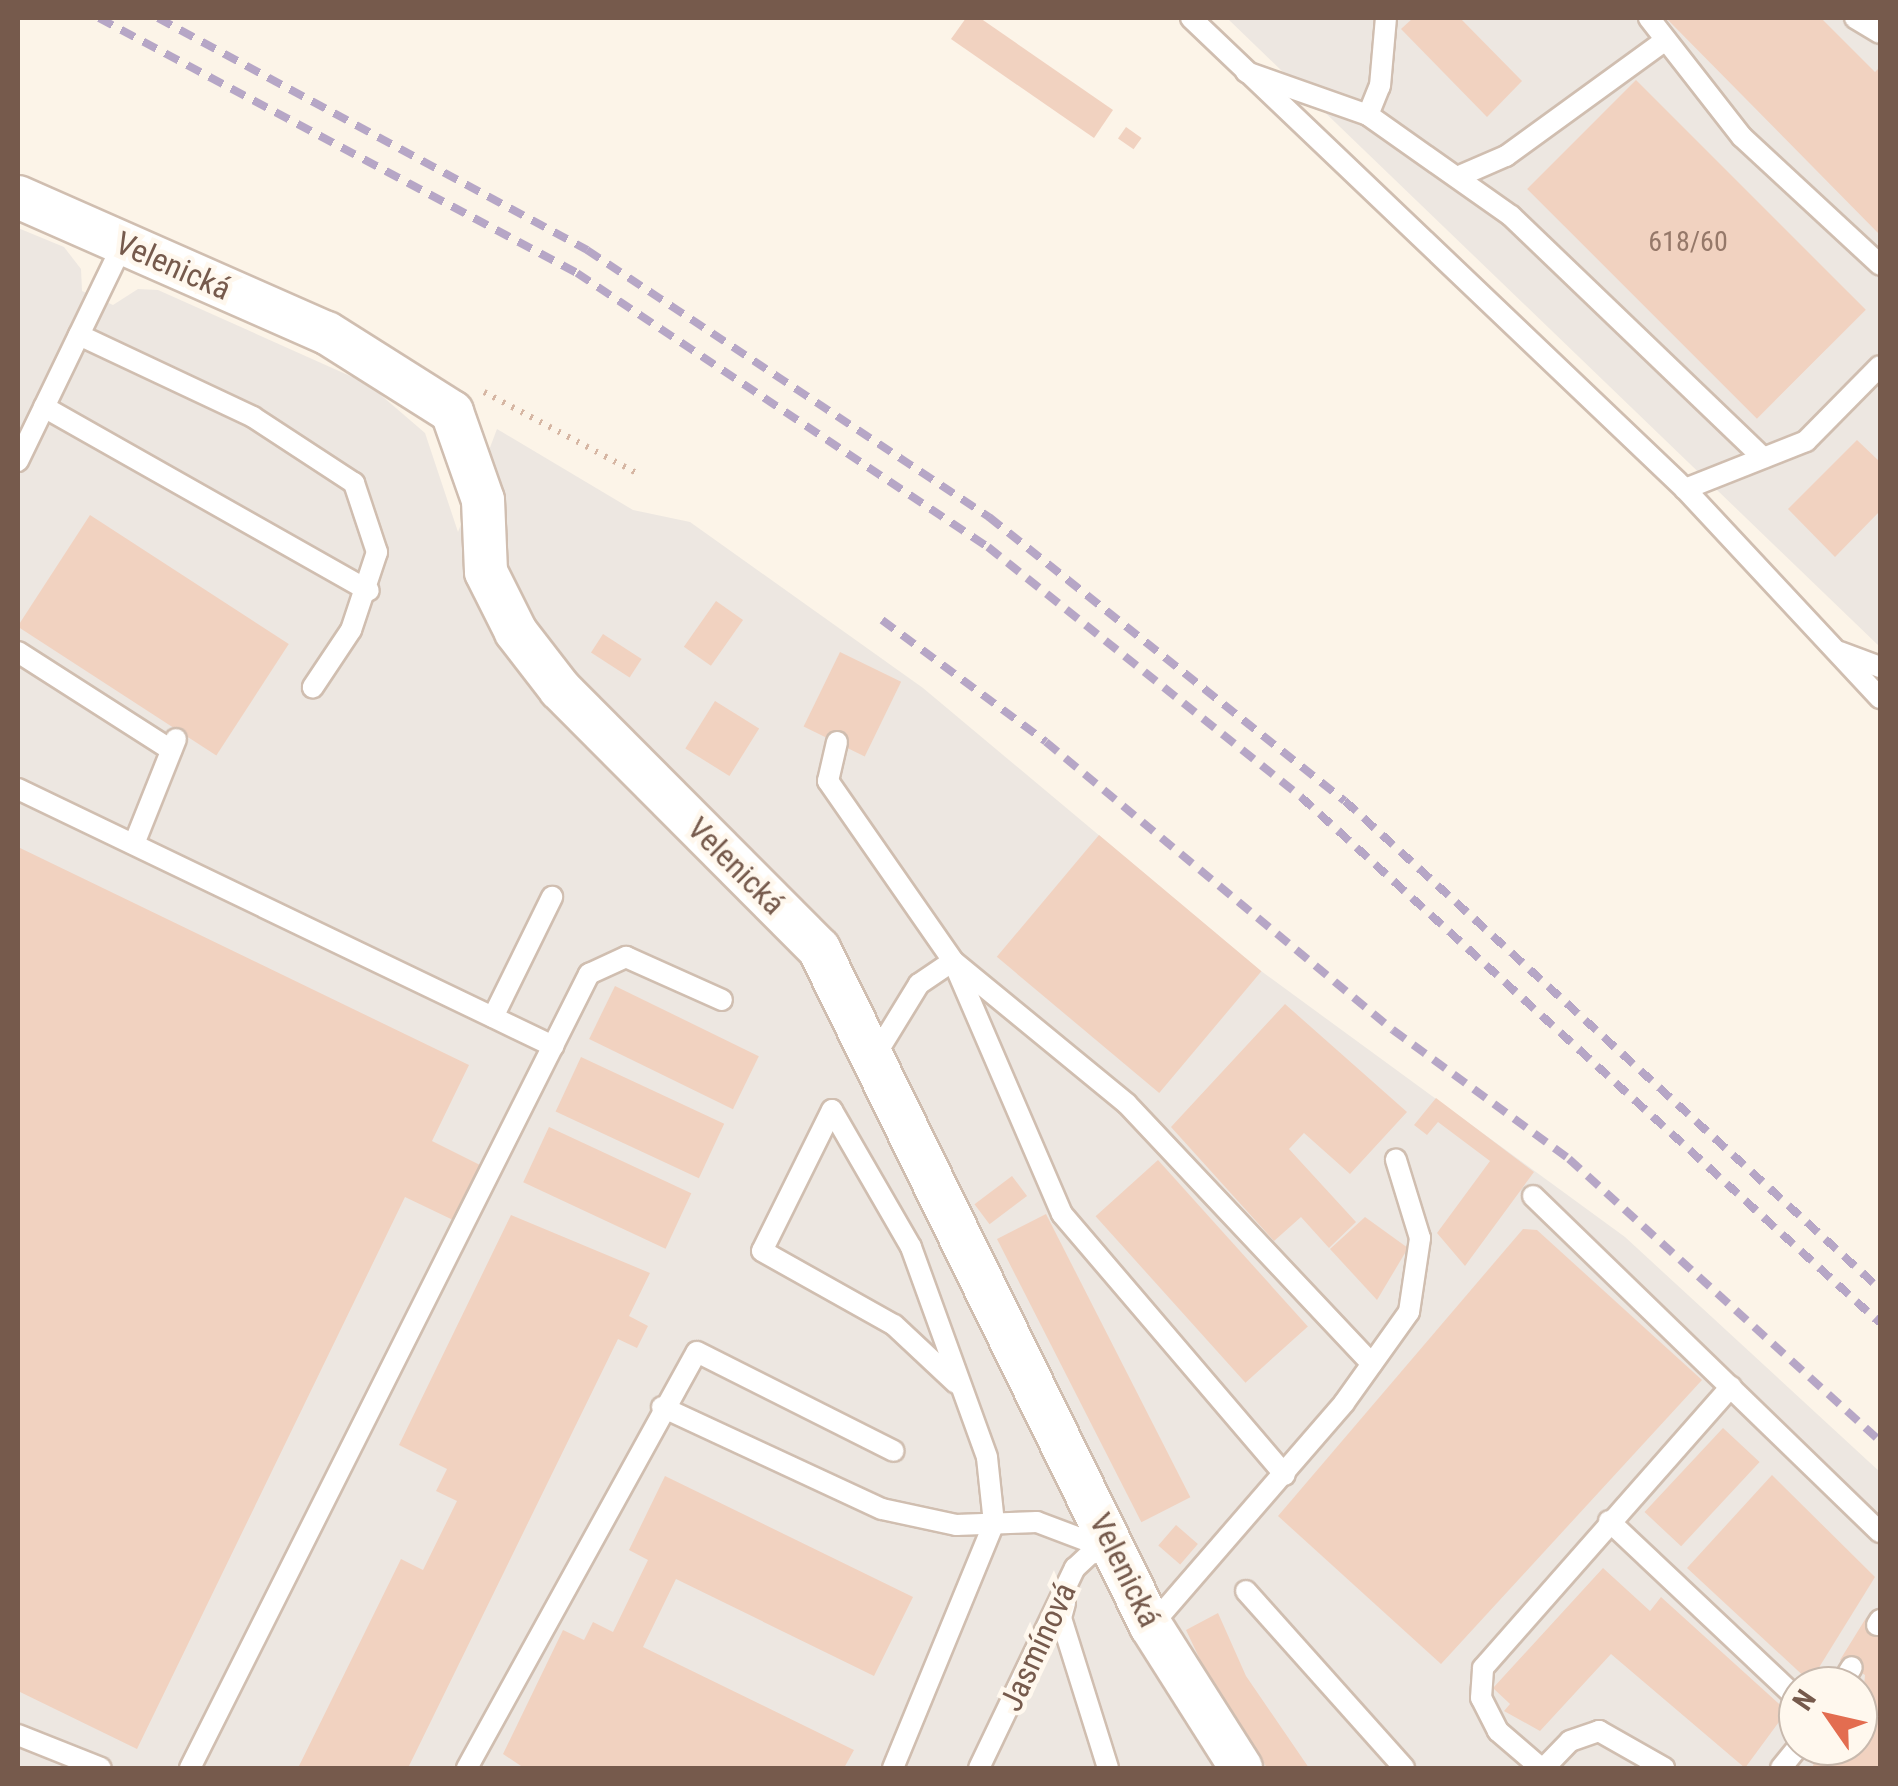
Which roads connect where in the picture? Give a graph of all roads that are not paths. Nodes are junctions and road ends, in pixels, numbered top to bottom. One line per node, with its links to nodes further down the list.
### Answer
1 (1191, 18): 7 (lane)
2 (1386, 18): 8 (lane)
3 (1649, 18): 6 (lane)
4 (1855, 18): 5 (lane)
5 (1880, 33)
6 (1663, 42): 9 (lane); 12 (lane)
7 (1235, 67): 8 (lane); 18 (lane)
8 (1368, 115): 9 (lane)
9 (1462, 174): 16 (lane)
10 (18, 198): 11 (street, Velenická)
11 (123, 244): 13 (lane); 33 (street, Velenická)
12 (1880, 265)
13 (80, 336): 15 (lane); 19 (lane)
14 (1880, 366): 16 (lane)
15 (44, 407): 17 (lane); 19 (lane)
16 (1763, 458): 18 (lane)
17 (18, 461)
18 (1685, 489): 20 (lane)
19 (369, 592): 23 (lane)
20 (1836, 650): 22 (lane); 24 (lane)
21 (18, 652): 27 (lane)
22 (1880, 668)
23 (313, 687)
24 (1880, 698)
25 (836, 742): 29 (lane)
26 (18, 789): 27 (lane)
27 (134, 844): 31 (lane)
28 (552, 897): 31 (lane)
29 (952, 961): 33 (lane); 36 (lane); 41 (lane)
30 (722, 1000): 32 (lane)
31 (493, 1017): 32 (lane)
32 (553, 1046): 52 (lane)
33 (873, 1059): 45 (street, Velenická)
34 (1396, 1160): 36 (lane)
35 (1533, 1196): 38 (lane)
36 (1372, 1364): 41 (lane)
37 (956, 1383): 37 (lane); 43 (lane)
38 (1731, 1388): 42 (lane); 44 (lane)
39 (662, 1407): 40 (lane); 43 (lane); 53 (lane)
40 (894, 1451)
41 (1285, 1474): 48 (lane)
42 (1608, 1521): 49 (lane); 59 (lane)
43 (994, 1523): 45 (lane); 54 (lane)
44 (1880, 1532)
45 (1116, 1554): 46 (lane, Jasmínová); 48 (street, Velenická)
46 (1075, 1568): 55 (lane, Jasmínová); 56 (lane)
47 (1246, 1591): 58 (lane)
48 (1151, 1626): 57 (street, Velenická)
49 (1778, 1680)
50 (18, 1735): 51 (lane)
51 (101, 1768)
52 (190, 1768)
53 (467, 1768)
54 (893, 1768)
55 (980, 1768)
56 (1108, 1768)
57 (1241, 1768)
58 (1404, 1768)
59 (1543, 1768): 60 (lane)
60 (1664, 1768)

